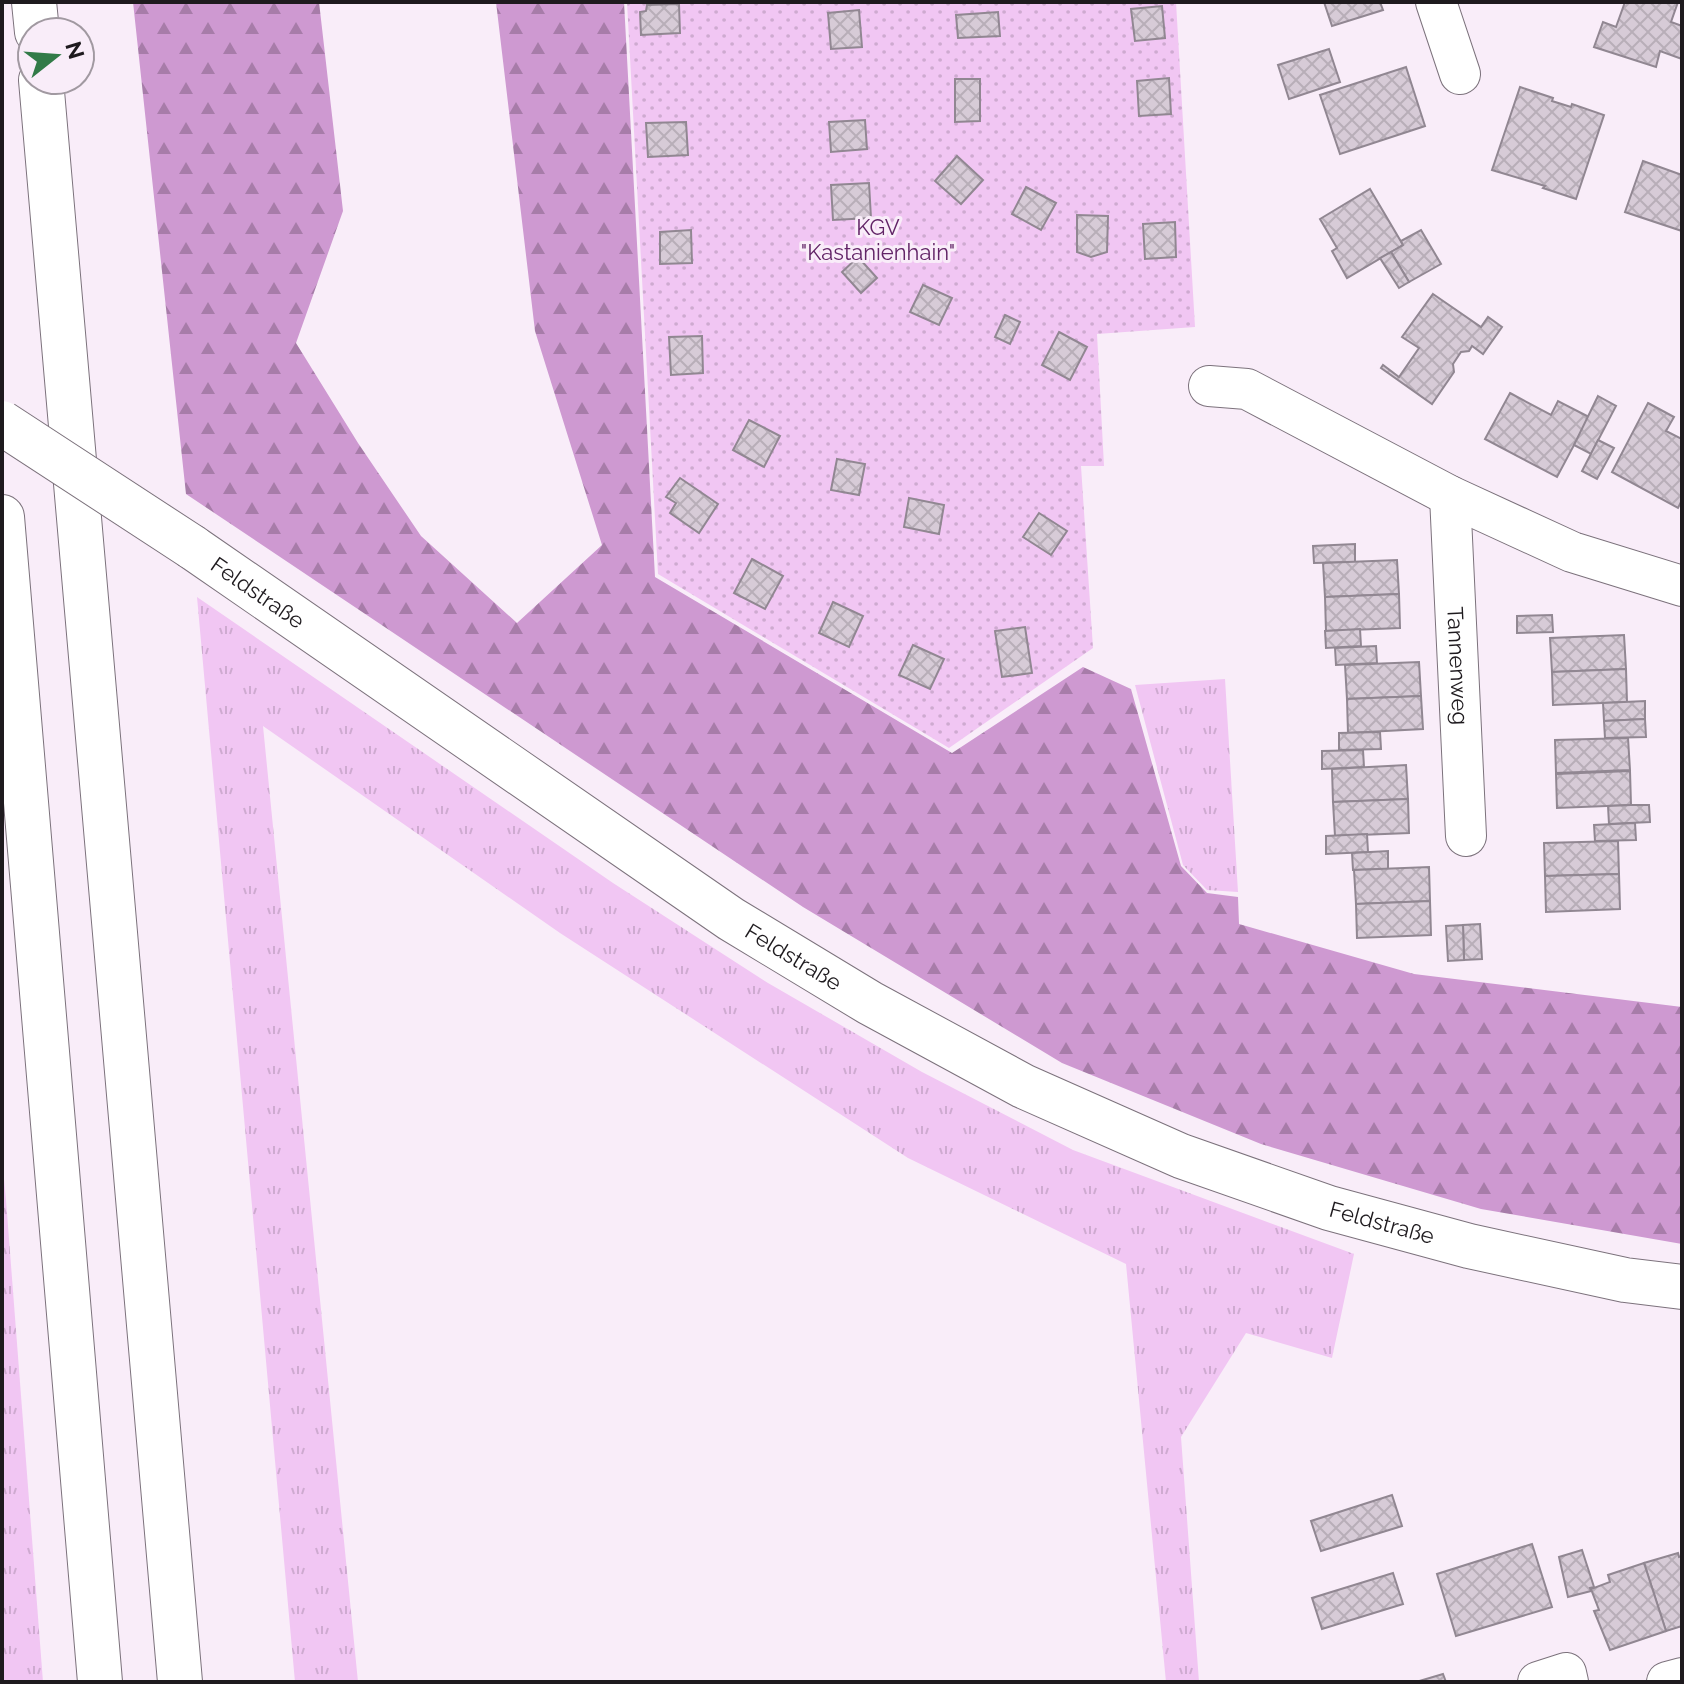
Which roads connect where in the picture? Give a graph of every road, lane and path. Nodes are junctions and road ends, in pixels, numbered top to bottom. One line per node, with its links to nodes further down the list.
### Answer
1 (1436, 2): 2 (street)
2 (1460, 74)
3 (42, 96): 13 (main road)
4 (1209, 386): 6 (street)
5 (2, 423): 10 (main road, Feldstraße, bridge)
6 (1450, 496): 8 (street); 9 (street, Tannenweg)
7 (2, 517): 12 (main road)
8 (1682, 586)
9 (1466, 836)
10 (1682, 1287)
11 (1682, 1678): 16 (street)
12 (100, 1682)
13 (180, 1682)
14 (1538, 1682): 15 (street)
15 (1568, 1682)
16 (1667, 1682)

